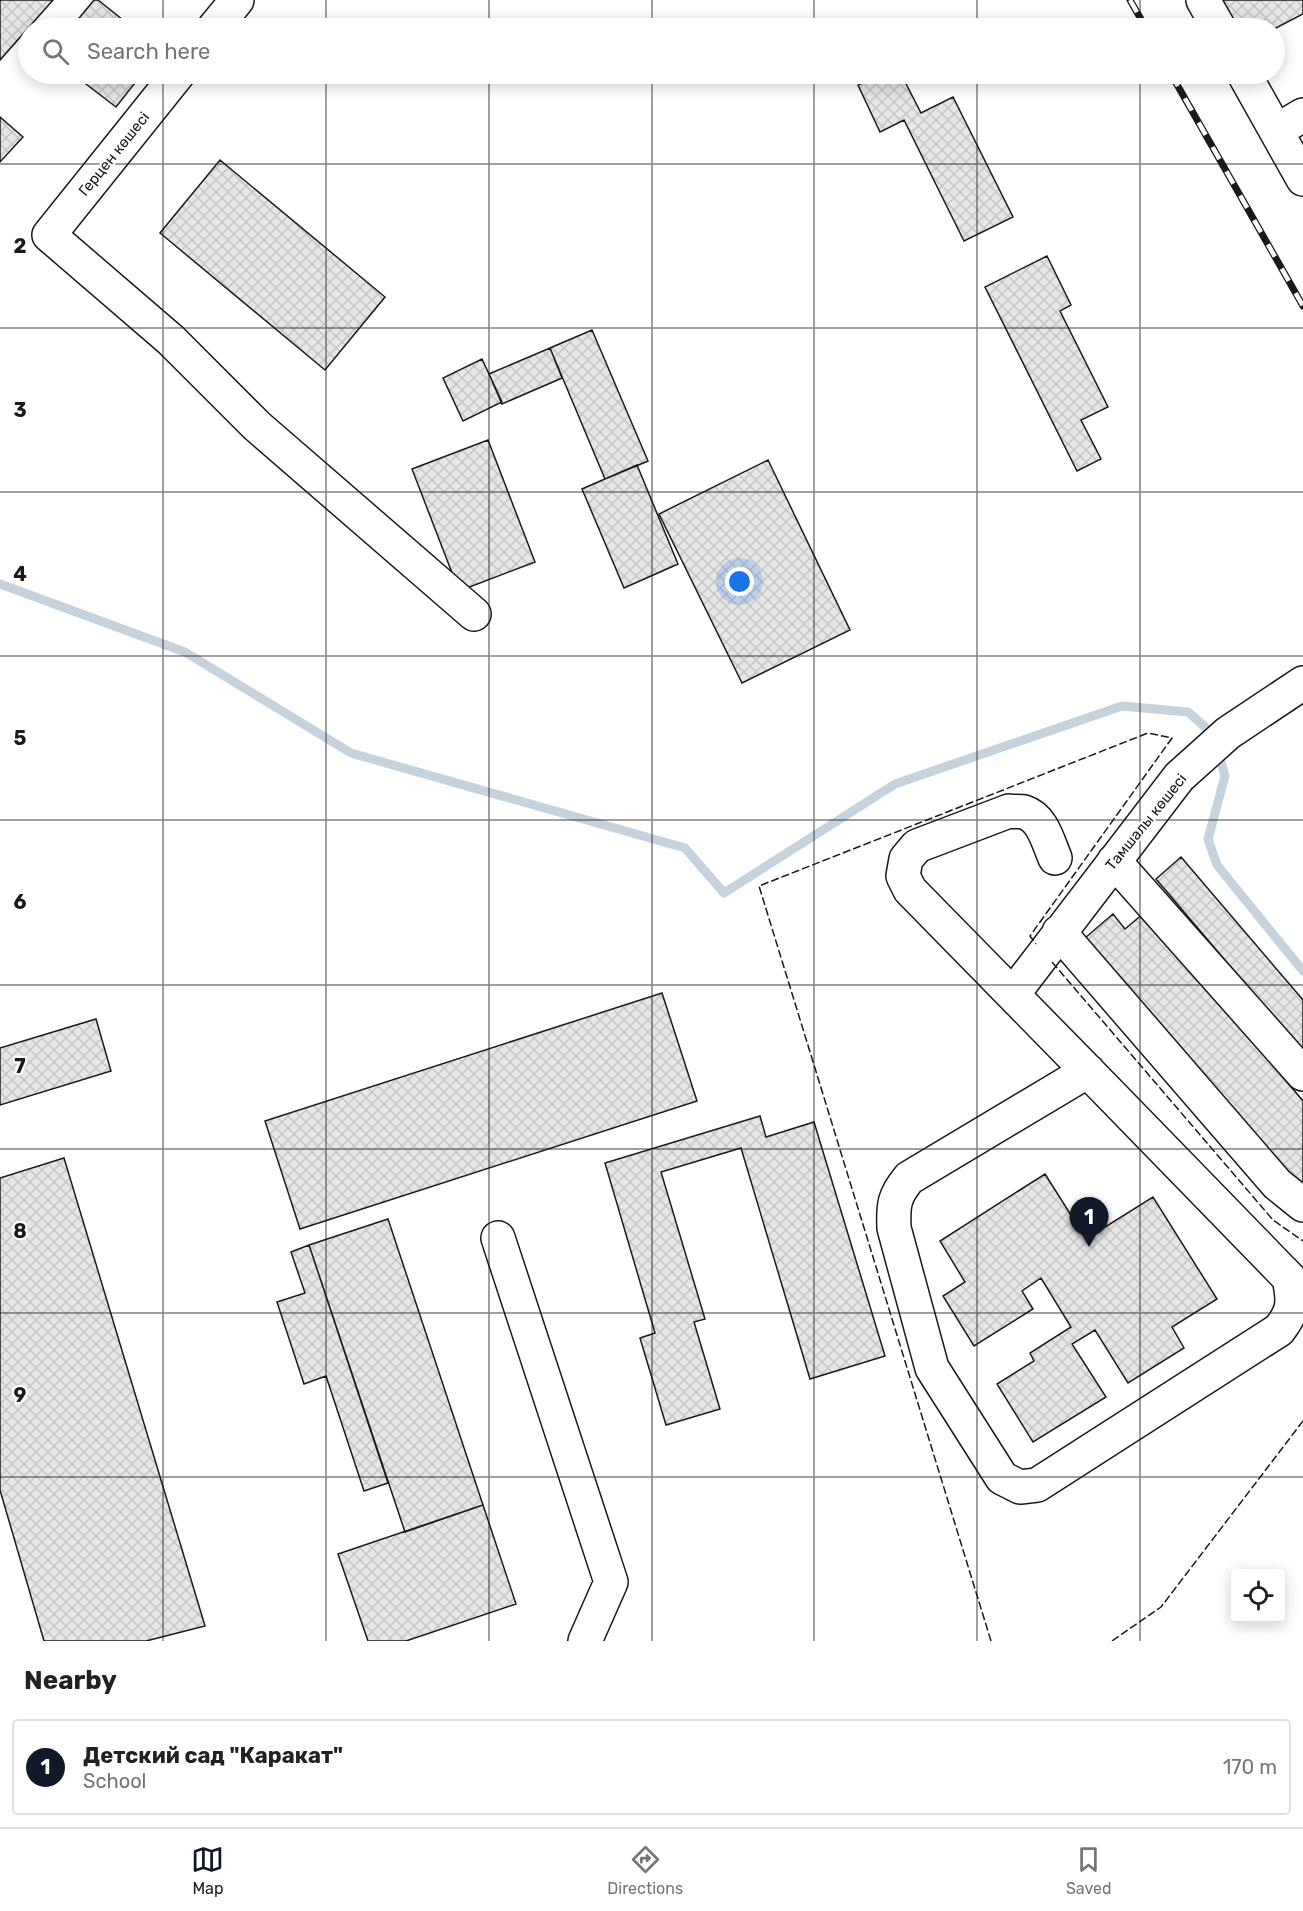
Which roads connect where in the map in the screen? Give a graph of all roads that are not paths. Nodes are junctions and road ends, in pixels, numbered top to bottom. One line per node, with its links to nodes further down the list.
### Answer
1 (237, 0): 3 (street)
2 (1203, 0): 4 (street)
3 (222, 18)
4 (1213, 18)
5 (170, 84): 9 (street, Герцен көшесі)
6 (1253, 84): 7 (street)
7 (1290, 123): 8 (street)
8 (1303, 179)
9 (474, 614)
10 (1303, 682): 12 (street, Тамшалы көшесі)
11 (1055, 858): 14 (street)
12 (1114, 861): 13 (street, Тамшалы көшесі); 16 (street)
13 (1059, 932): 14 (street, Тамшалы көшесі); 17 (street)
14 (1013, 994): 15 (street)
15 (1088, 1071): 15 (street)
16 (1303, 1074)
17 (1303, 1205)
18 (498, 1238): 19 (street)
19 (585, 1641)

